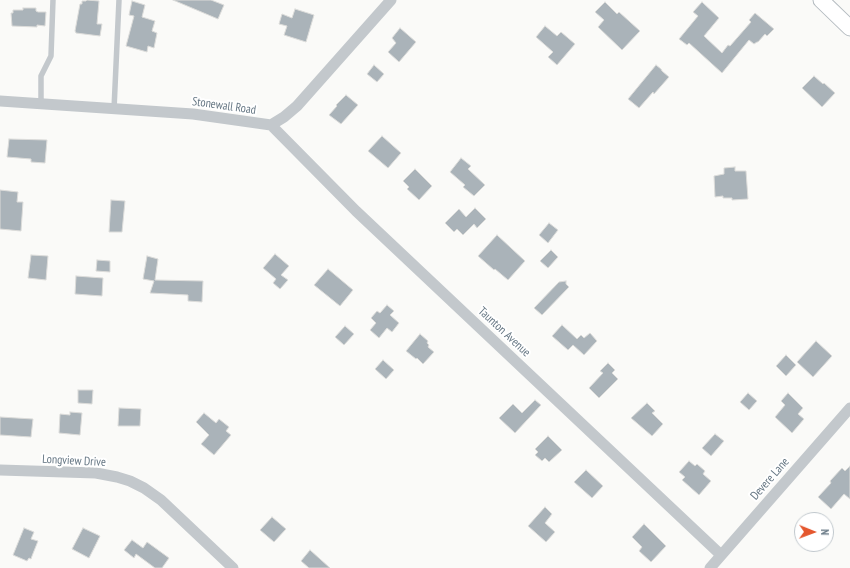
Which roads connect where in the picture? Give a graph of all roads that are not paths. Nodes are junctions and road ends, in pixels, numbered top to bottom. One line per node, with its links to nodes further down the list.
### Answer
1 (53, 0): 7 (lane)
2 (119, 0): 8 (lane)
3 (391, 0): 9 (street, Stonewall Road)
4 (821, 0): 5 (street)
5 (850, 28)
6 (0, 101): 7 (street, Stonewall Road)
7 (41, 104): 8 (street, Stonewall Road)
8 (114, 109): 9 (street, Stonewall Road)
9 (271, 125): 12 (street, Taunton Avenue)
10 (850, 408): 12 (street, Devere Lane)
11 (0, 470): 13 (street, Longview Drive)
12 (721, 555): 14 (street, Devere Lane)
13 (234, 568)
14 (710, 568)

